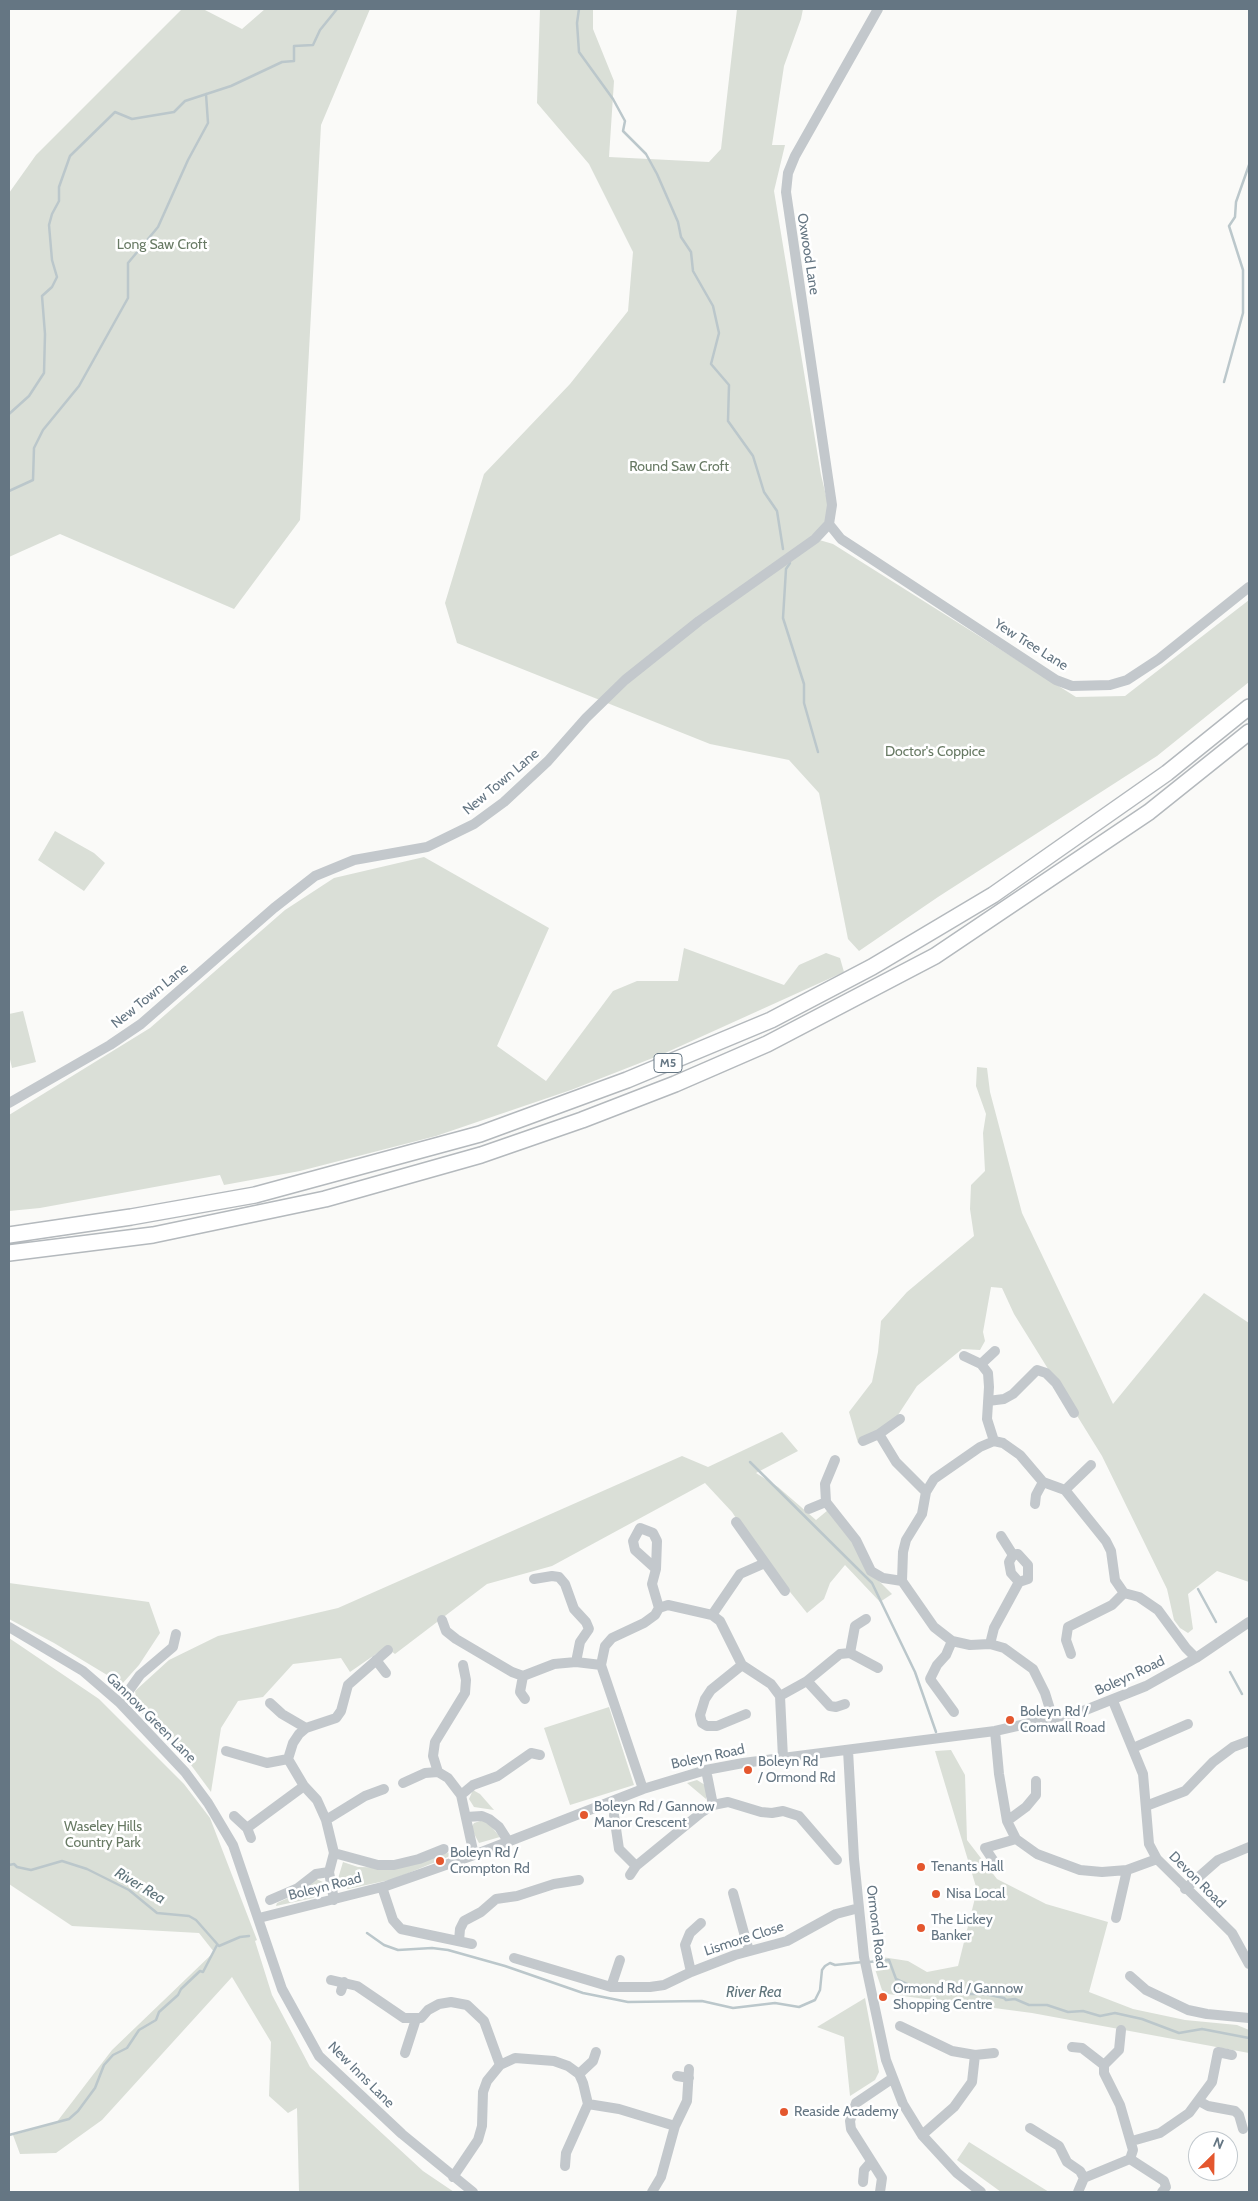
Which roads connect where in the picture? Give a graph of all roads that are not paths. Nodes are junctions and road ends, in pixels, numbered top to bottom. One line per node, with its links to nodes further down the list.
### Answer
1 (878, 9): 2 (street, Oxwood Lane)
2 (830, 524): 3 (street, Yew Tree Lane); 6 (street, New Town Lane)
3 (1249, 587)
4 (1249, 708): 7 (highway, M5)
5 (1249, 732): 8 (highway, M5)
6 (9, 1103)
7 (9, 1234)
8 (9, 1253)
9 (995, 1351): 11 (street)
10 (964, 1356): 11 (street)
11 (981, 1364): 12 (street)
12 (988, 1401): 13 (street); 17 (street)
13 (1074, 1413)
14 (900, 1419): 15 (street)
15 (879, 1434): 16 (street); 22 (street)
16 (863, 1441)
17 (994, 1441): 20 (street); 22 (street)
18 (835, 1460): 23 (street)
19 (1091, 1465): 21 (street)
20 (1043, 1482): 21 (street); 24 (street)
21 (1065, 1490): 35 (street)
22 (926, 1492): 32 (street)
23 (826, 1502): 25 (street); 32 (street)
24 (1034, 1504)
25 (809, 1509)
26 (736, 1522): 29 (street)
27 (1001, 1536): 28 (street)
28 (1013, 1555): 33 (street); 33 (street)
29 (765, 1563): 34 (street); 37 (street)
30 (656, 1569): 36 (street)
31 (534, 1579): 50 (street)
32 (902, 1580): 43 (street)
33 (1018, 1582): 44 (street)
34 (785, 1591)
35 (1124, 1593): 47 (street); 48 (street)
36 (659, 1608): 37 (street); 52 (street)
37 (712, 1615): 53 (street)
38 (866, 1619): 46 (street)
39 (442, 1620): 56 (street)
40 (1249, 1622): 48 (street, Boleyn Road)
41 (9, 1627): 61 (street, Gannow Green Lane)
42 (176, 1634): 61 (street)
43 (952, 1641): 44 (street); 64 (street)
44 (990, 1644): 66 (street)
45 (388, 1650): 49 (street)
46 (850, 1652): 54 (street); 57 (street)
47 (1070, 1654)
48 (1196, 1658): 60 (street, Boleyn Road)
49 (376, 1660): 55 (street); 68 (street)
50 (576, 1662): 52 (street); 56 (street)
51 (463, 1664): 78 (street)
52 (601, 1665): 83 (street)
53 (742, 1665): 58 (street); 65 (street)
54 (878, 1668)
55 (386, 1673)
56 (523, 1676): 59 (street)
57 (807, 1680): 58 (street); 63 (street)
58 (780, 1696): 75 (street)
59 (525, 1699)
60 (1113, 1701): 66 (street, Boleyn Road); 71 (street, Devon Road)
61 (120, 1703): 112 (street, Gannow Green Lane)
62 (270, 1703): 68 (street)
63 (845, 1704)
64 (954, 1712)
65 (746, 1714)
66 (1053, 1719): 69 (street, Boleyn Road)
67 (1188, 1724): 71 (street)
68 (306, 1728): 76 (street)
69 (995, 1731): 72 (street, Boleyn Road); 91 (street)
70 (1249, 1741): 86 (street)
71 (1133, 1748): 86 (street, Devon Road)
72 (848, 1750): 75 (street, Boleyn Road); 111 (street, Ormond Road)
73 (226, 1751): 76 (street)
74 (540, 1755): 84 (street)
75 (783, 1758): 77 (street, Boleyn Road)
76 (288, 1759): 81 (street)
77 (706, 1770): 83 (street, Boleyn Road); 85 (street)
78 (438, 1772): 80 (street); 84 (street)
79 (1036, 1781): 91 (street)
80 (404, 1783)
81 (304, 1786): 88 (street); 90 (street)
82 (384, 1789): 90 (street)
83 (643, 1789): 93 (street, Boleyn Road)
84 (461, 1795): 89 (street)
85 (713, 1805): 99 (street); 101 (street)
86 (1146, 1806): 98 (street, Devon Road)
87 (614, 1815): 101 (street)
88 (234, 1816)
89 (466, 1817): 93 (street); 97 (street)
90 (326, 1820): 96 (street)
91 (1007, 1821): 92 (street)
92 (1016, 1839): 100 (street); 102 (street)
93 (508, 1841): 97 (street, Boleyn Road)
94 (1249, 1847): 107 (street)
95 (444, 1848): 96 (street)
96 (334, 1853): 103 (street)
97 (474, 1855): 106 (street, Boleyn Road)
98 (1157, 1859): 102 (street); 107 (street, Devon Road)
99 (837, 1860)
100 (993, 1860)
101 (636, 1866): 104 (street)
102 (1127, 1870): 113 (street)
103 (329, 1872): 109 (street); 110 (street)
104 (630, 1875)
105 (579, 1880): 115 (street)
106 (382, 1887): 110 (street, Boleyn Road); 115 (street)
107 (1185, 1890): 117 (street, Devon Road)
108 (733, 1893): 118 (street)
109 (270, 1900)
110 (334, 1900): 112 (street, Boleyn Road)
111 (858, 1908): 118 (street, Lismore Close); 140 (street, Ormond Road)
112 (258, 1918): 151 (street, New Inns Lane)
113 (1116, 1918)
114 (701, 1923): 122 (street, Lismore Close)
115 (459, 1941): 116 (street)
116 (472, 1944)
117 (1246, 1950): 121 (street, Devon Road)
118 (749, 1951): 122 (street, Lismore Close)
119 (514, 1958): 125 (street, Lismore Close)
120 (620, 1960): 125 (street)
121 (1249, 1964)
122 (691, 1972): 125 (street, Lismore Close)
123 (1130, 1976): 126 (street)
124 (331, 1980): 127 (street)
125 (611, 1987)
126 (1249, 2018)
127 (416, 2019): 132 (street); 136 (street)
128 (900, 2026): 134 (street)
129 (1120, 2030): 137 (street)
130 (1072, 2047): 137 (street)
131 (596, 2052): 138 (street)
132 (405, 2053)
133 (994, 2053): 134 (street)
134 (975, 2055): 146 (street)
135 (1232, 2055): 141 (street)
136 (500, 2064): 138 (street); 151 (street)
137 (1104, 2065): 147 (street)
138 (579, 2074): 142 (street)
139 (677, 2076): 143 (street)
140 (893, 2078): 146 (street, Ormond Road); 149 (street)
141 (1199, 2101): 145 (street); 147 (street)
142 (588, 2104): 143 (street); 150 (street)
143 (675, 2126): 155 (street)
144 (1030, 2128): 152 (street)
145 (1243, 2129)
146 (922, 2135): 157 (street, Ormond Road)
147 (1132, 2141): 148 (street)
148 (1130, 2159): 152 (street); 159 (street)
149 (871, 2162): 153 (street); 156 (street)
150 (565, 2166)
151 (453, 2177): 154 (street, New Inns Lane)
152 (1084, 2178): 158 (street)
153 (863, 2182)
154 (474, 2192)
155 (652, 2192)
156 (880, 2192)
157 (981, 2192)
158 (1078, 2192)
159 (1162, 2192)

